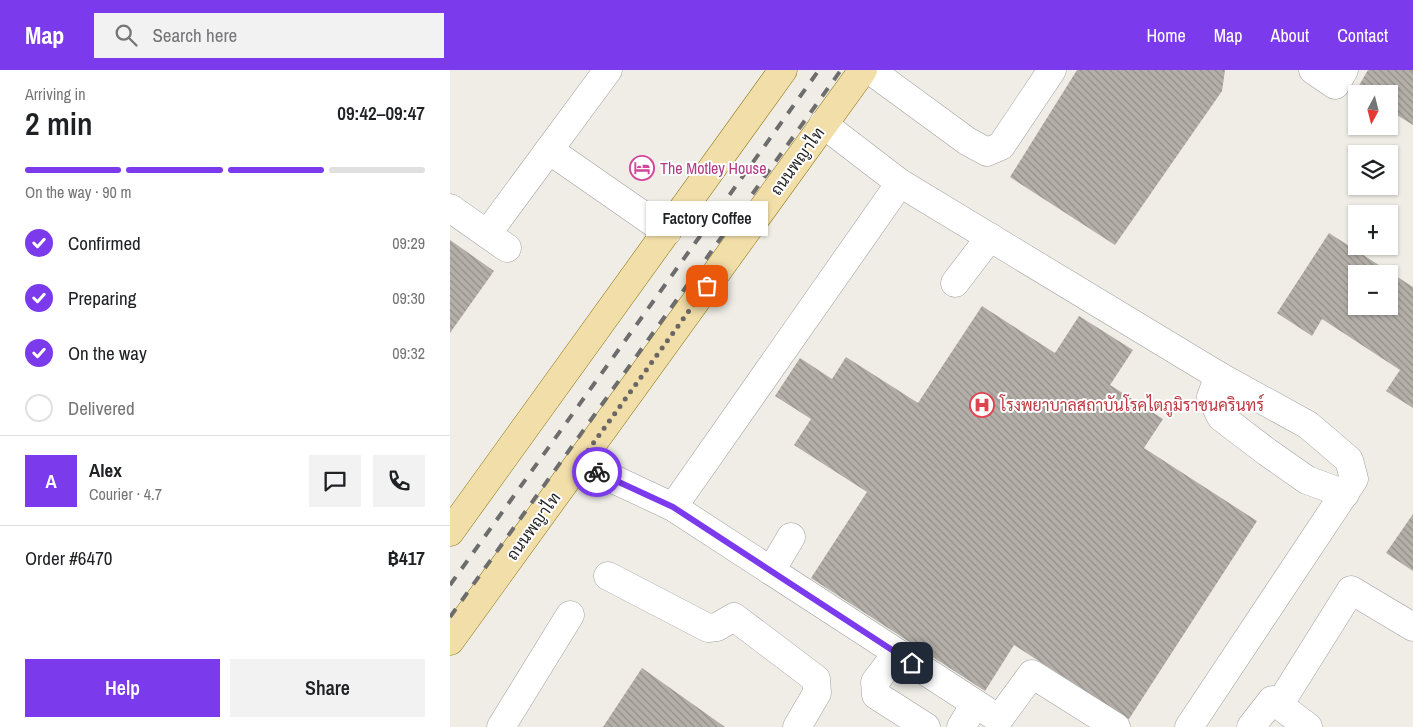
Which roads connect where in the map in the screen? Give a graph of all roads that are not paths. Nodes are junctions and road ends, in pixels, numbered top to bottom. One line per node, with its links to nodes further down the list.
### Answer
1 (608, 70): 9 (lane)
2 (784, 70): 12 (main road)
3 (862, 70): 8 (main road, ถนนพญาไท)
4 (870, 70): 5 (lane)
5 (1052, 70)
6 (1313, 70): 7 (lane)
7 (1344, 70)
8 (823, 124): 10 (lane); 16 (main road, ถนนพญาไท)
9 (549, 150): 11 (lane); 12 (lane)
10 (900, 183): 13 (lane); 18 (lane)
11 (450, 208)
12 (667, 232): 19 (main road)
13 (990, 237): 14 (lane); 15 (lane)
14 (955, 284)
15 (1219, 376): 17 (lane); 17 (lane)
16 (579, 463): 18 (lane); 25 (main road, ถนนพญาไท)
17 (1344, 494): 34 (lane)
18 (673, 507): 21 (lane)
19 (450, 532)
20 (791, 537): 21 (lane)
21 (772, 571): 26 (lane)
22 (608, 576): 30 (lane)
23 (570, 615): 29 (lane)
24 (1413, 627): 28 (lane)
25 (450, 641)
26 (897, 653): 27 (lane); 31 (lane)
27 (975, 704): 32 (lane); 33 (lane)
28 (1279, 706): 35 (lane); 36 (lane)
29 (501, 727)
30 (797, 727)
31 (926, 727)
32 (961, 727)
33 (1116, 727)
34 (1189, 727)
35 (1251, 727)
36 (1308, 727)

